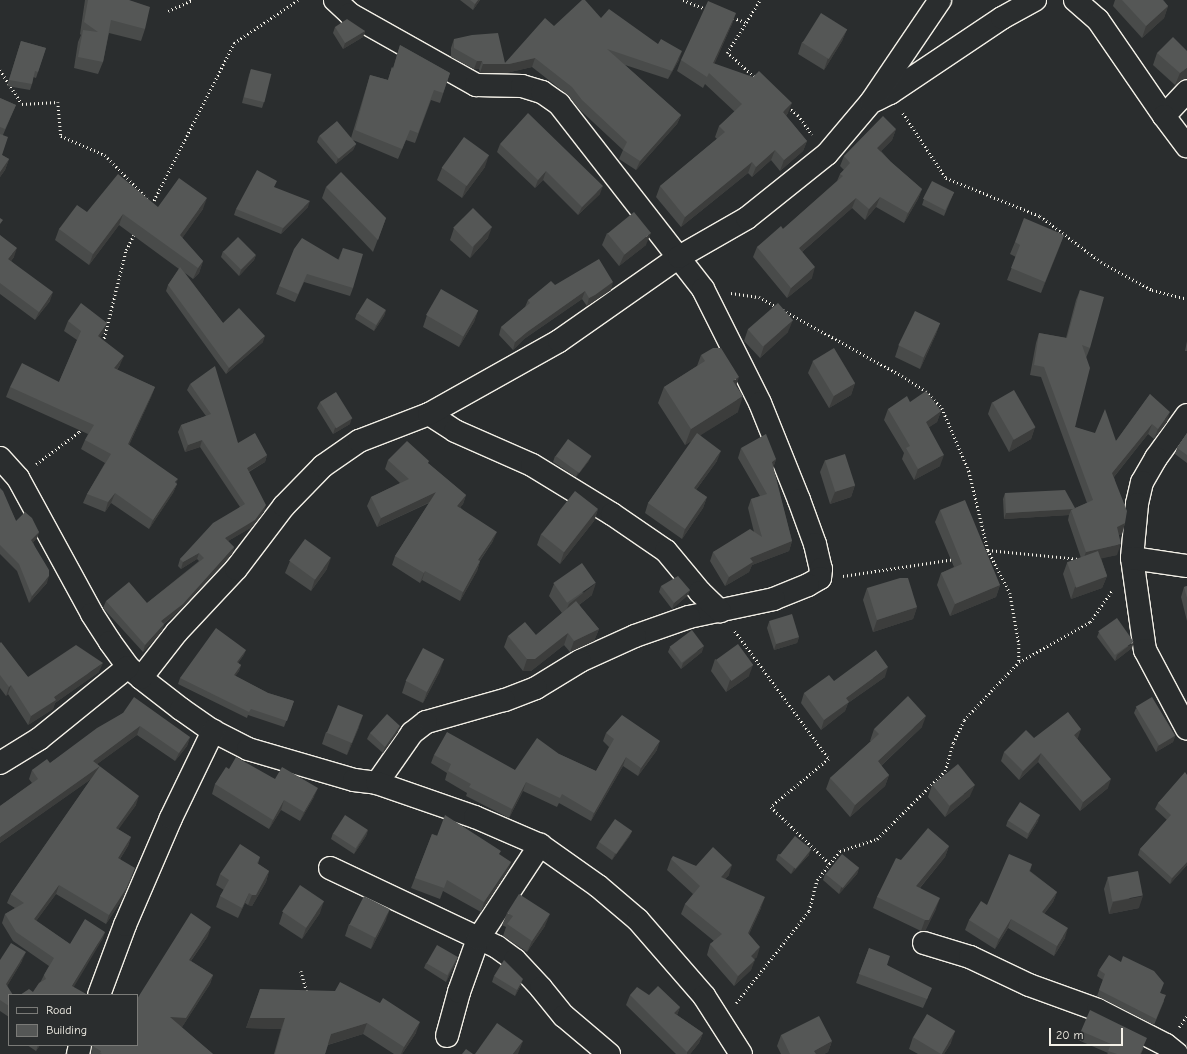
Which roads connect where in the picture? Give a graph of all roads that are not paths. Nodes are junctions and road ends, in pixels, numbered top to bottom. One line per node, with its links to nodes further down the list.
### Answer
1 (335, 0): 9 (street)
2 (940, 0): 6 (street)
3 (1035, 0): 6 (street)
4 (1075, 0): 7 (street)
5 (1187, 91): 7 (street)
6 (880, 97): 9 (street)
7 (1164, 116): 8 (street)
8 (1187, 146)
9 (679, 258): 10 (street); 15 (street)
10 (429, 414): 15 (street); 16 (street)
11 (1187, 415): 13 (street)
12 (0, 458): 16 (street)
13 (1132, 558): 14 (street); 17 (street)
14 (1187, 566)
15 (720, 611): 20 (street)
16 (135, 673): 18 (street); 19 (street)
17 (1187, 729)
18 (213, 731): 20 (street); 25 (street)
19 (0, 763)
20 (377, 782): 21 (street)
21 (540, 845): 23 (street); 28 (street)
22 (330, 868): 23 (street)
23 (478, 939): 26 (street); 27 (street)
24 (924, 943): 29 (street)
25 (99, 994)
26 (447, 1036)
27 (609, 1054)
28 (741, 1054)
29 (1177, 1054)

